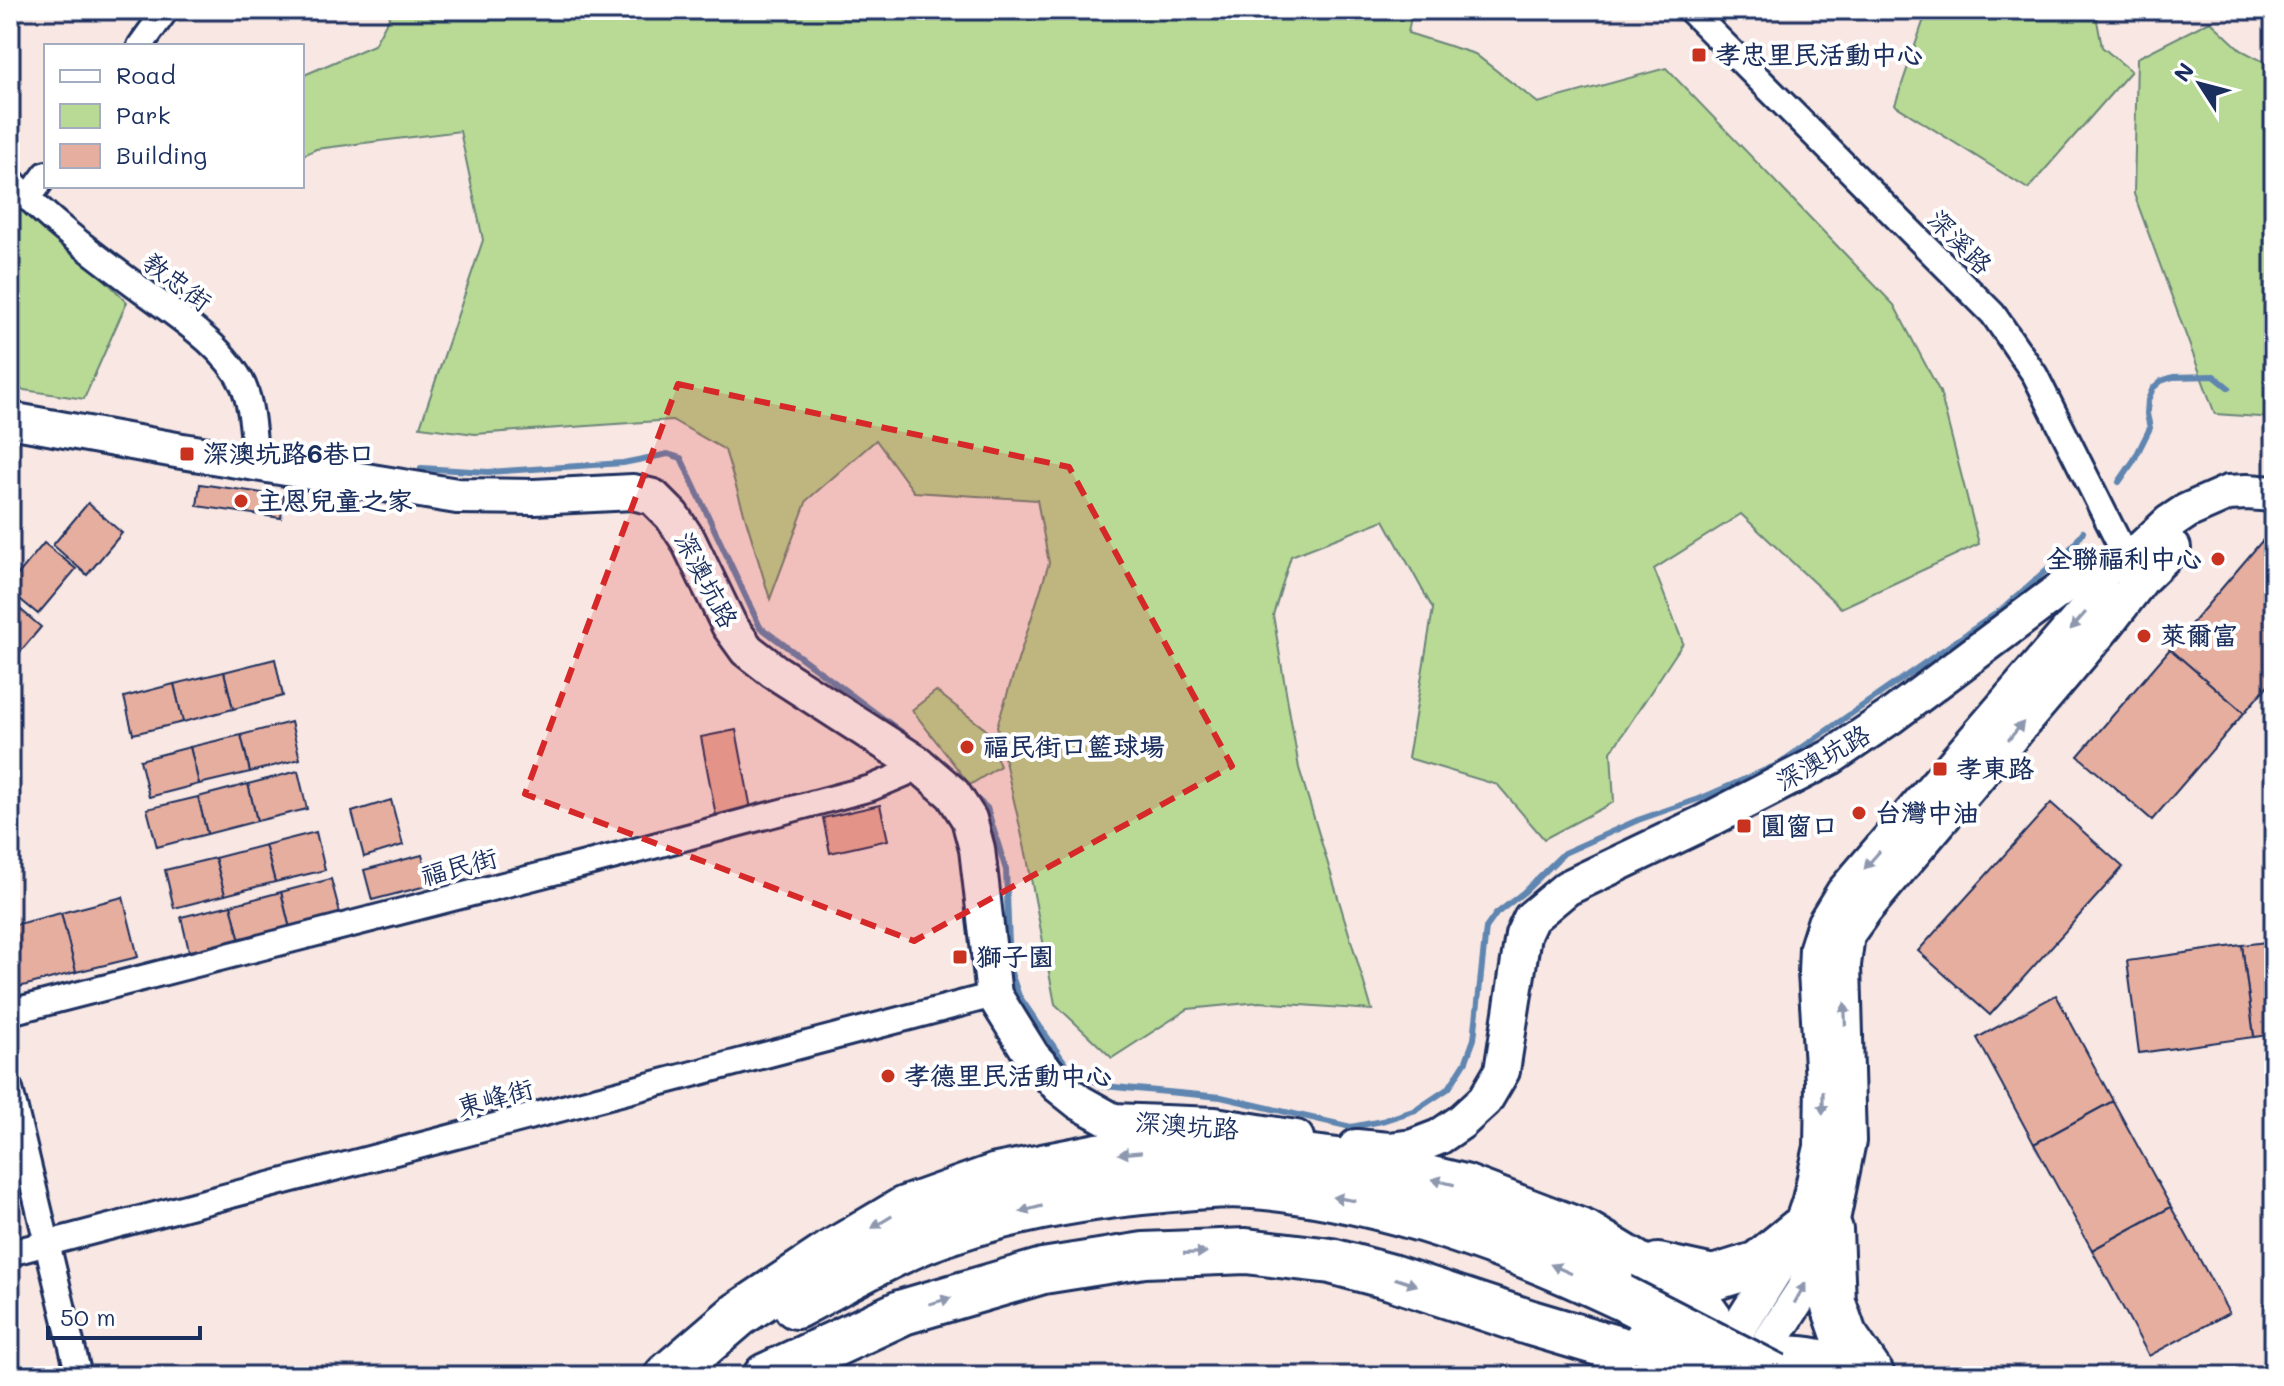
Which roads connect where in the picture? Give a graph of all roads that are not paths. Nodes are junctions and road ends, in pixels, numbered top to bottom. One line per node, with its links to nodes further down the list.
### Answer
1 (166, 10): 3 (street)
2 (1690, 10): 11 (street, 深溪路)
3 (141, 44)
4 (44, 177): 6 (street)
5 (10, 179): 6 (street, 教忠街)
6 (28, 199): 8 (street, 教忠街)
7 (10, 420): 8 (street, 深澳坑路)
8 (256, 463): 12 (street, 深澳坑路)
9 (2274, 494): 11 (street, 深澳坑路)
10 (2274, 518): 11 (street, 深澳坑路)
11 (2136, 569): 13 (street, 深澳坑路); 16 (street)
12 (917, 763): 13 (street, 深澳坑路); 14 (street, 福民街)
13 (994, 995): 19 (street, 東峰街)
14 (10, 1012)
15 (10, 1089): 19 (street)
16 (1815, 1230): 17 (highway); 23 (street); 30 (highway)
17 (1585, 1233): 18 (highway); 23 (highway)
18 (1502, 1241): 21 (highway); 25 (highway, one-way to 25); 26 (highway, one-way to 26); 27 (highway)
19 (47, 1245): 20 (street, 東峰街); 24 (street)
20 (10, 1253)
21 (1613, 1309): 23 (highway, bridge); 23 (highway, bridge)
22 (1531, 1323): 23 (highway); 28 (highway, one-way to 22); 29 (highway)
23 (1733, 1370): 30 (highway)
24 (79, 1376)
25 (667, 1376)
26 (677, 1376)
27 (737, 1376)
28 (766, 1376)
29 (1614, 1376)
30 (1870, 1376)

